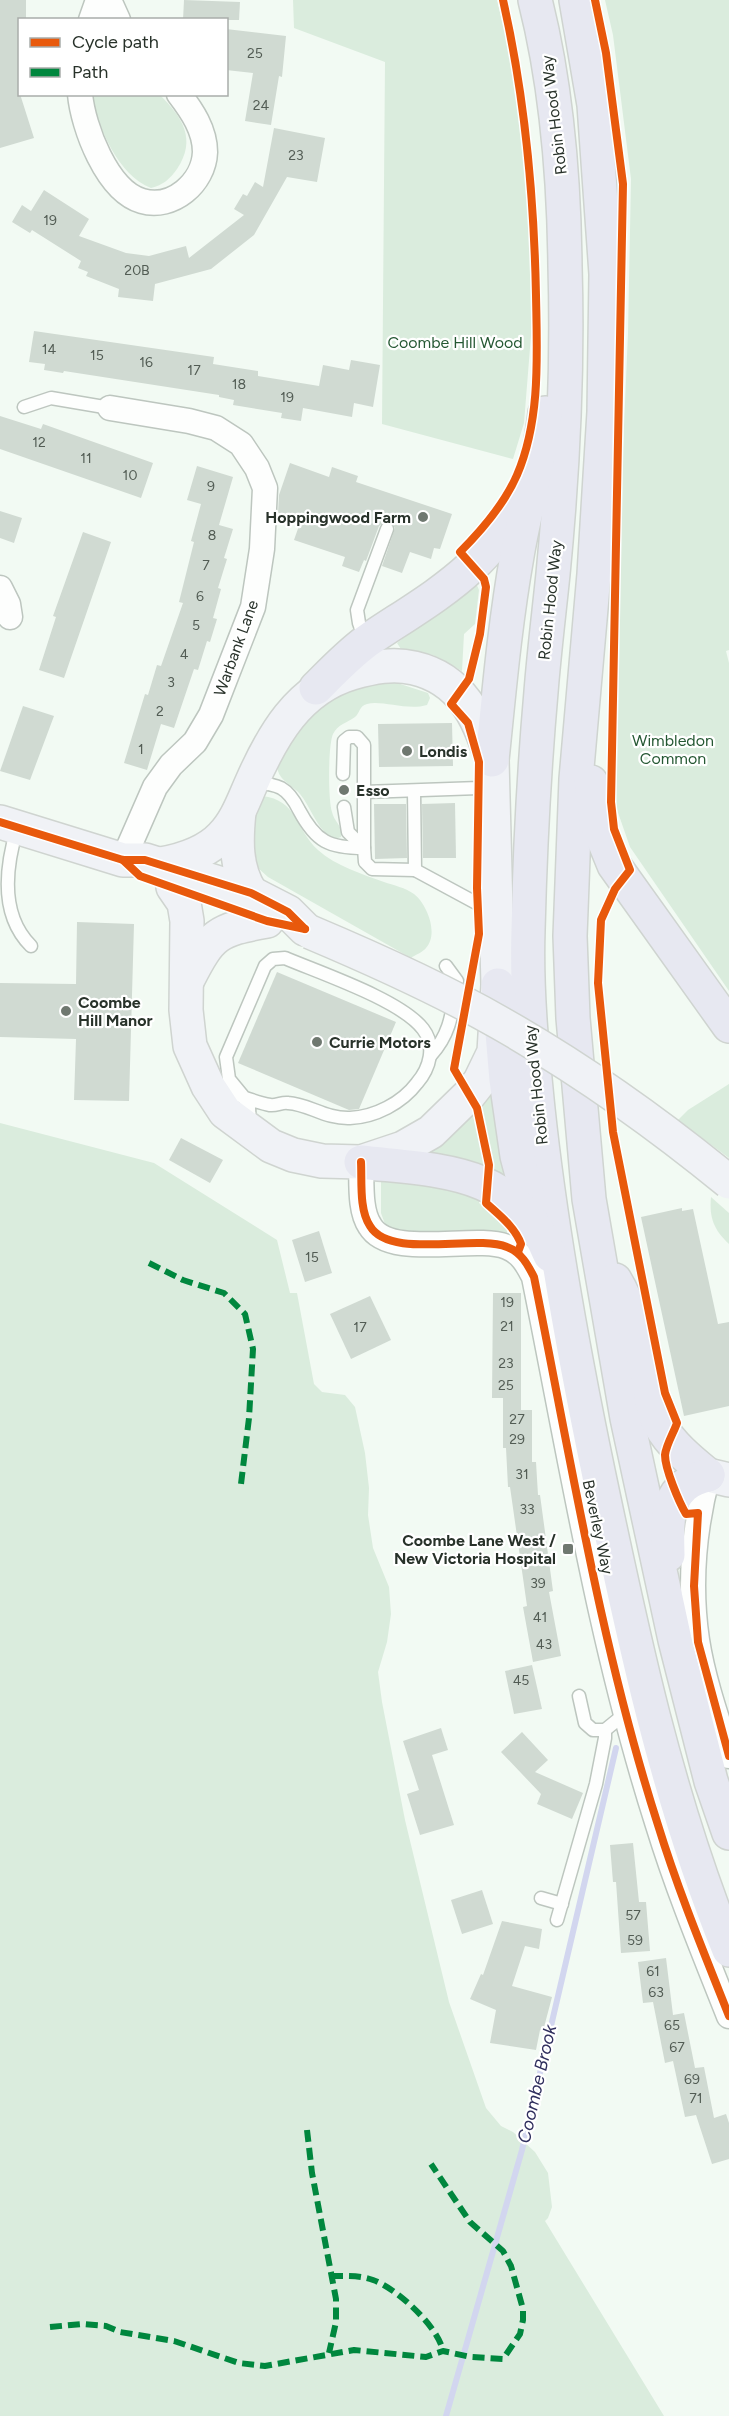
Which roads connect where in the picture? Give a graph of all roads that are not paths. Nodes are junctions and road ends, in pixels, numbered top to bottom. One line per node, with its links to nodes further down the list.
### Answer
1 (98, 0): 5 (street)
2 (109, 0): 6 (street)
3 (535, 0): 9 (highway, Robin Hood Way)
4 (576, 0): 17 (highway)
5 (92, 18)
6 (117, 18)
7 (80, 96): 8 (street)
8 (180, 96)
9 (564, 208): 12 (highway); 46 (highway, Robin Hood Way)
10 (24, 406): 11 (lane)
11 (110, 408): 28 (street, Warbank Lane)
12 (529, 494): 16 (highway); 19 (highway)
13 (387, 530): 16 (lane)
14 (0, 588): 15 (street)
15 (10, 617)
16 (370, 655): 18 (highway); 19 (main road)
17 (586, 663): 39 (highway); 47 (highway)
18 (316, 688): 21 (main road)
19 (493, 769): 23 (lane); 33 (main road)
20 (343, 774): 22 (lane)
21 (252, 782): 25 (main road); 27 (lane)
22 (364, 792): 23 (lane); 27 (lane)
23 (414, 792): 29 (lane)
24 (344, 807): 27 (lane)
25 (239, 812): 30 (main road); 31 (main road)
26 (9, 825): 28 (main road); 35 (lane)
27 (364, 848): 29 (lane)
28 (123, 861): 30 (main road)
29 (415, 870): 33 (lane)
30 (167, 876): 31 (main road); 32 (main road); 37 (main road)
31 (251, 893): 34 (main road)
32 (267, 921): 34 (main road); 37 (main road)
33 (496, 927): 38 (main road)
34 (307, 931): 45 (main road, bridge)
35 (31, 946)
36 (446, 966): 40 (lane)
37 (188, 979): 41 (main road)
38 (498, 985): 44 (main road); 46 (highway)
39 (729, 1026)
40 (431, 1055): 42 (lane); 42 (lane)
41 (208, 1086): 42 (lane); 43 (main road)
42 (243, 1096): 43 (lane)
43 (251, 1131): 44 (main road)
44 (360, 1162): 46 (highway); 51 (street, Beverley Way)
45 (729, 1182)
46 (541, 1212): 58 (highway, Beverley Way)
47 (597, 1250): 48 (highway); 49 (highway)
48 (718, 1477): 49 (highway); 53 (street)
49 (675, 1640): 54 (highway)
50 (579, 1696): 52 (lane)
51 (626, 1713): 52 (lane); 59 (street, Beverley Way)
52 (604, 1730): 56 (lane)
53 (729, 1756)
54 (729, 1833)
55 (541, 1898): 56 (lane)
56 (562, 1904): 57 (lane)
57 (557, 1920)
58 (729, 1950)
59 (729, 2016)

